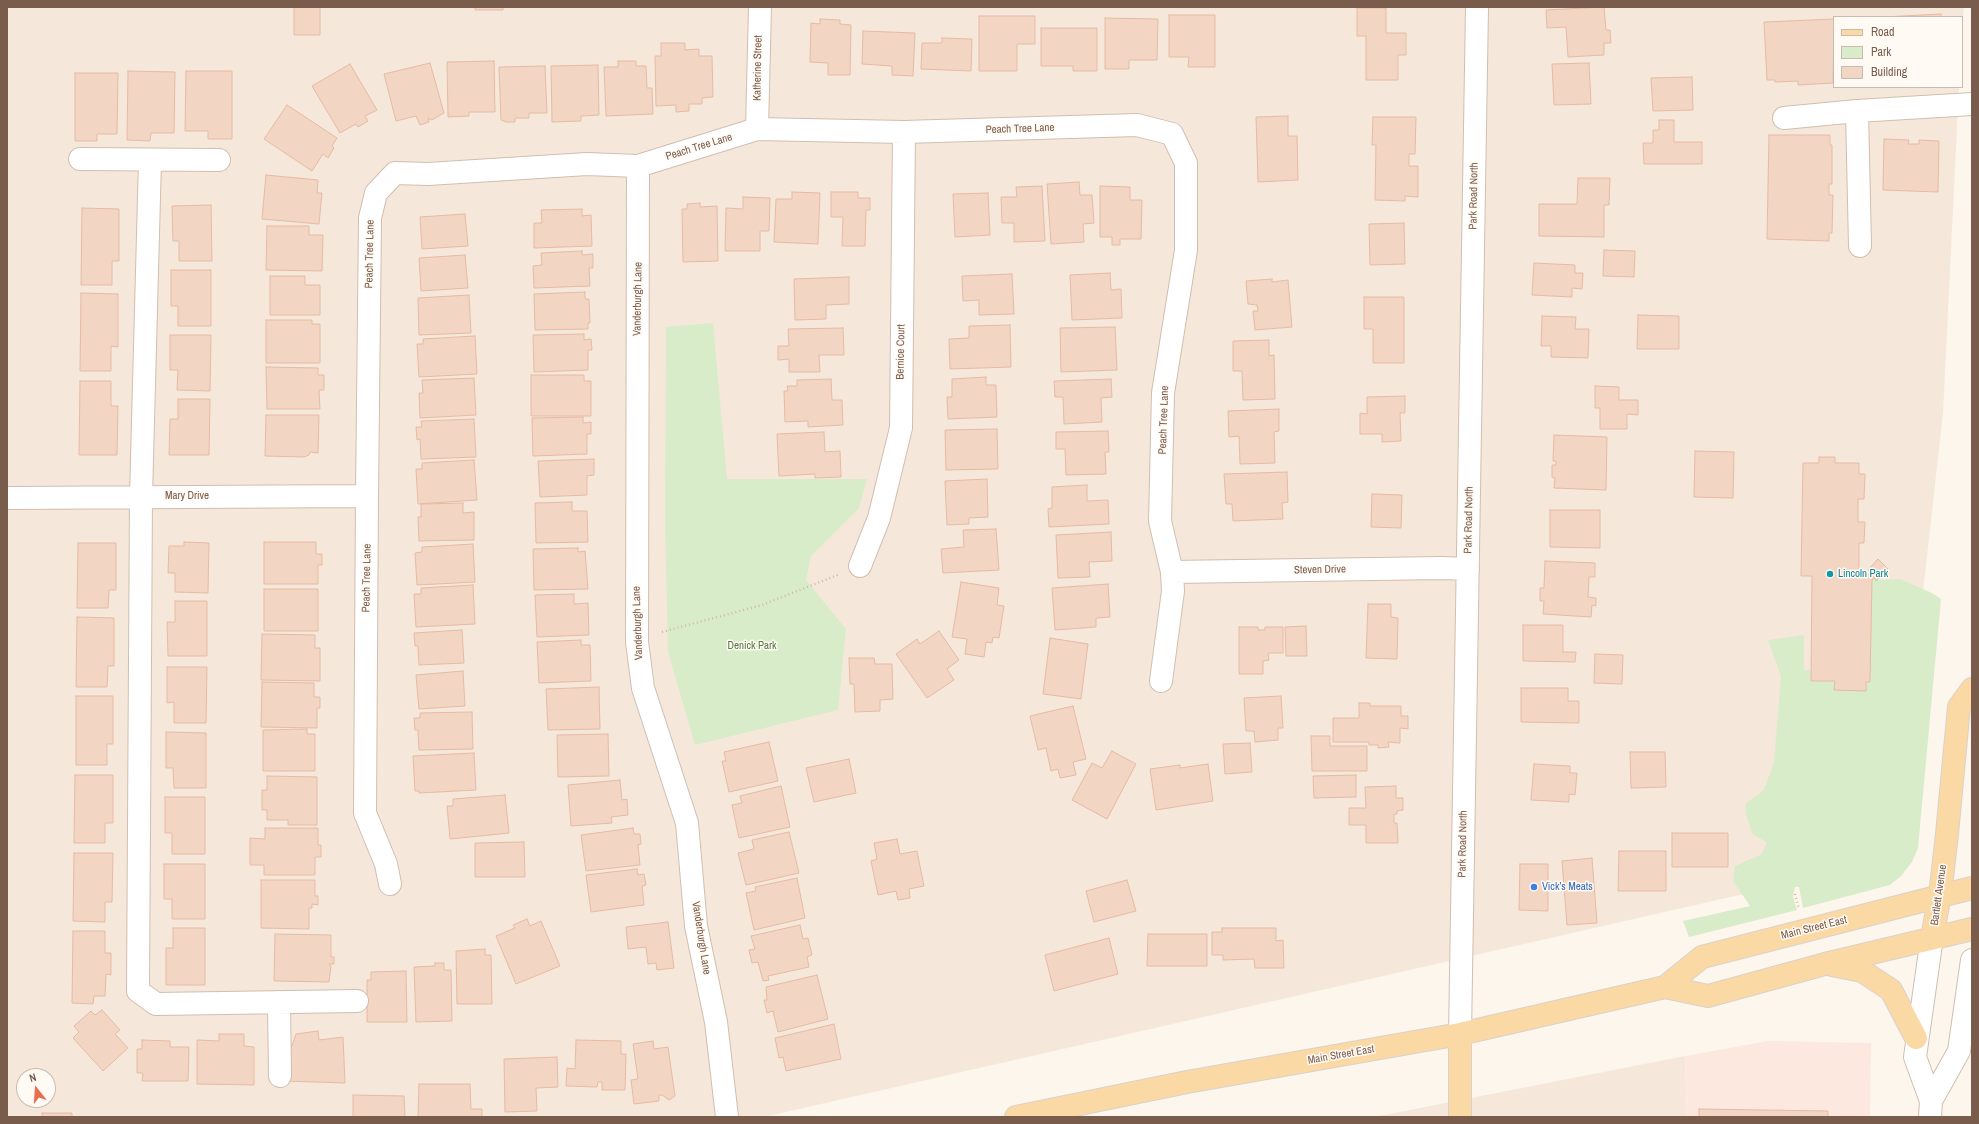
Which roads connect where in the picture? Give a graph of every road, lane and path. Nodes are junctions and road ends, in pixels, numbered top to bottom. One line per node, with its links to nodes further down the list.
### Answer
1 (760, 7): 6 (street, Katherine Street)
2 (1477, 7): 17 (street, Park Road North)
3 (1972, 104): 4 (street)
4 (1857, 111): 5 (street); 12 (street)
5 (1784, 118)
6 (757, 129): 7 (street, Peach Tree Lane); 11 (street, Peach Tree Lane)
7 (904, 132): 16 (street, Bernice Court); 18 (street, Peach Tree Lane)
8 (80, 159): 9 (street)
9 (150, 160): 10 (street); 13 (street)
10 (219, 160)
11 (638, 166): 14 (street, Peach Tree Lane); 38 (street, Vanderburgh Lane)
12 (1860, 246)
13 (141, 496): 14 (street, Mary Drive); 15 (street, Mary Drive); 33 (street)
14 (367, 496): 22 (street, Peach Tree Lane)
15 (7, 498)
16 (860, 566): 19 (path)
17 (1468, 569): 18 (street, Steven Drive); 34 (street, Park Road North)
18 (1172, 572): 20 (street, Peach Tree Lane)
19 (662, 632)
20 (1161, 681)
21 (1972, 689): 25 (main road, Bartlett Avenue)
22 (390, 884)
23 (1972, 888): 25 (main road, Main Street East)
24 (1796, 894): 26 (path)
25 (1940, 895): 28 (main road, Bartlett Avenue); 31 (main road, Main Street East)
26 (1800, 911)
27 (1972, 929): 28 (main road, Main Street East)
28 (1932, 937): 30 (main road, Main Street East); 35 (street, Bartlett Avenue)
29 (1972, 960): 37 (street, Bartlett Avenue)
30 (1825, 964): 31 (main road, Main Street East); 35 (main road)
31 (1665, 988): 34 (main road, Main Street East)
32 (357, 1001): 33 (street)
33 (279, 1002): 36 (street)
34 (1460, 1034): 39 (main road, Main Street East); 40 (main road)
35 (1916, 1038): 37 (street, Bartlett Avenue)
36 (280, 1076)
37 (1930, 1109)
38 (727, 1117)
39 (1016, 1117)
40 (1460, 1117)

